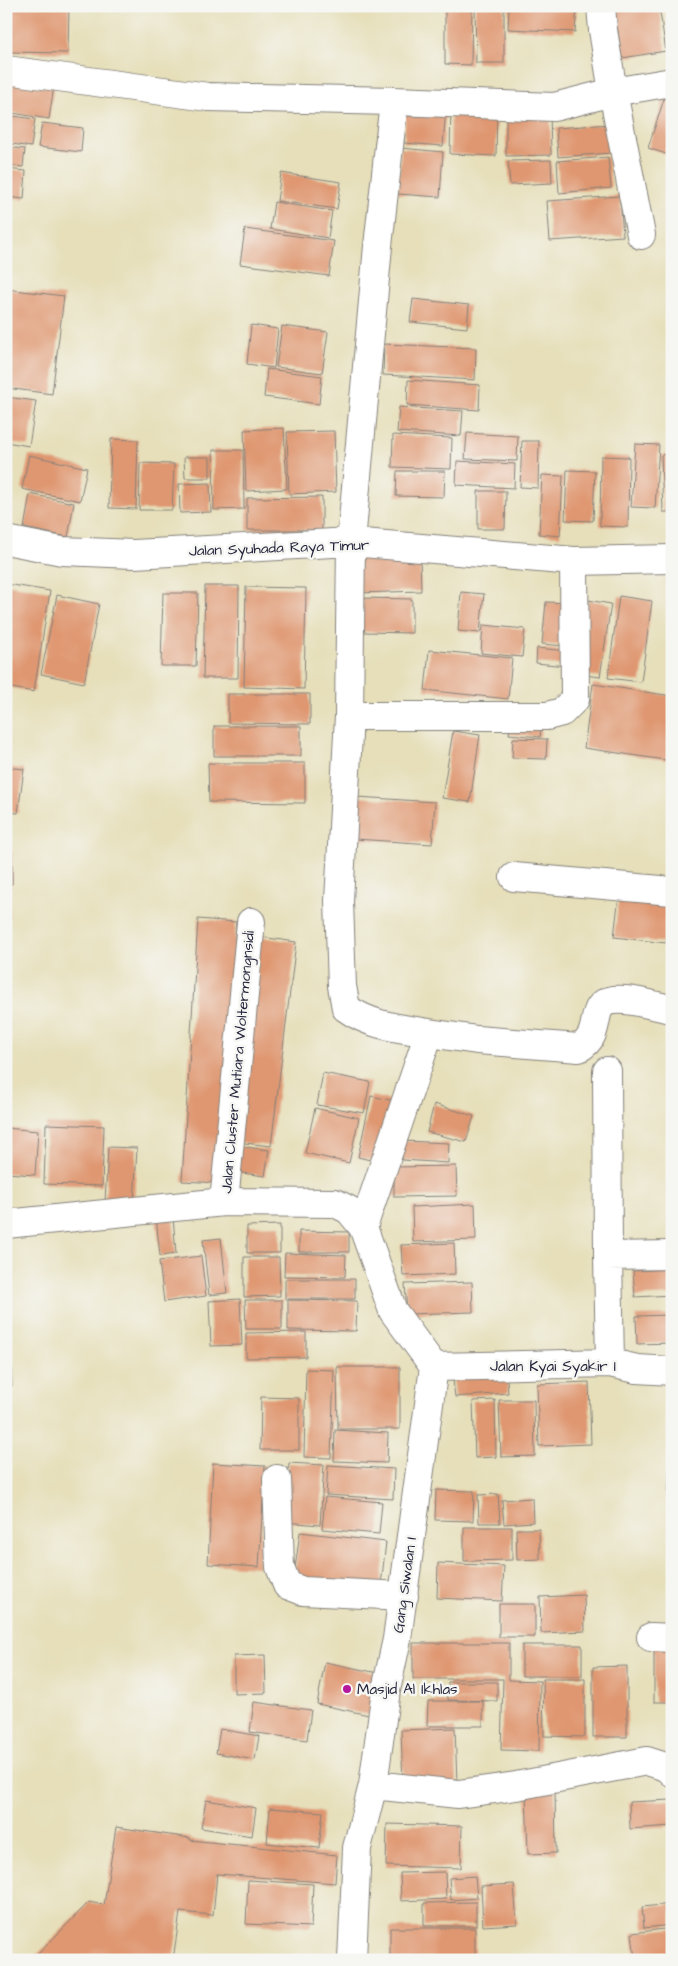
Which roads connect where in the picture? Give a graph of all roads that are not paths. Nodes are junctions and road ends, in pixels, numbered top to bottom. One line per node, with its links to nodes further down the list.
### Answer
1 (601, 6): 4 (street)
2 (6, 70): 5 (street)
3 (672, 82): 4 (street)
4 (613, 92): 5 (street); 6 (street)
5 (394, 101): 8 (street)
6 (641, 235)
7 (6, 540): 8 (street, Jalan Syuhada Raya Timur)
8 (351, 542): 10 (street, Jalan Syuhada Raya Timur); 11 (street)
9 (672, 559): 10 (street, Jalan Syuhada Raya Timur)
10 (574, 561): 11 (street)
11 (349, 716): 16 (street)
12 (514, 877): 13 (street)
13 (672, 891)
14 (250, 922): 18 (street, Jalan Cluster Mutiara Woltermongnsidi)
15 (672, 1009): 16 (street)
16 (429, 1033): 20 (street)
17 (607, 1071): 22 (street)
18 (224, 1202): 19 (street); 20 (street)
19 (6, 1224)
20 (363, 1227): 24 (street)
21 (672, 1255): 22 (street)
22 (608, 1256): 23 (street)
23 (610, 1363): 24 (street, Jalan Kyai Syakir I); 25 (street, Jalan Kyai Syakir I)
24 (434, 1367): 27 (street, Gang Siwalan I)
25 (672, 1371)
26 (277, 1479): 27 (street)
27 (404, 1596): 29 (street, Gang Siwalan I)
28 (672, 1772): 29 (street)
29 (373, 1785): 30 (street, Gang Siwalan I)
30 (352, 1960)

